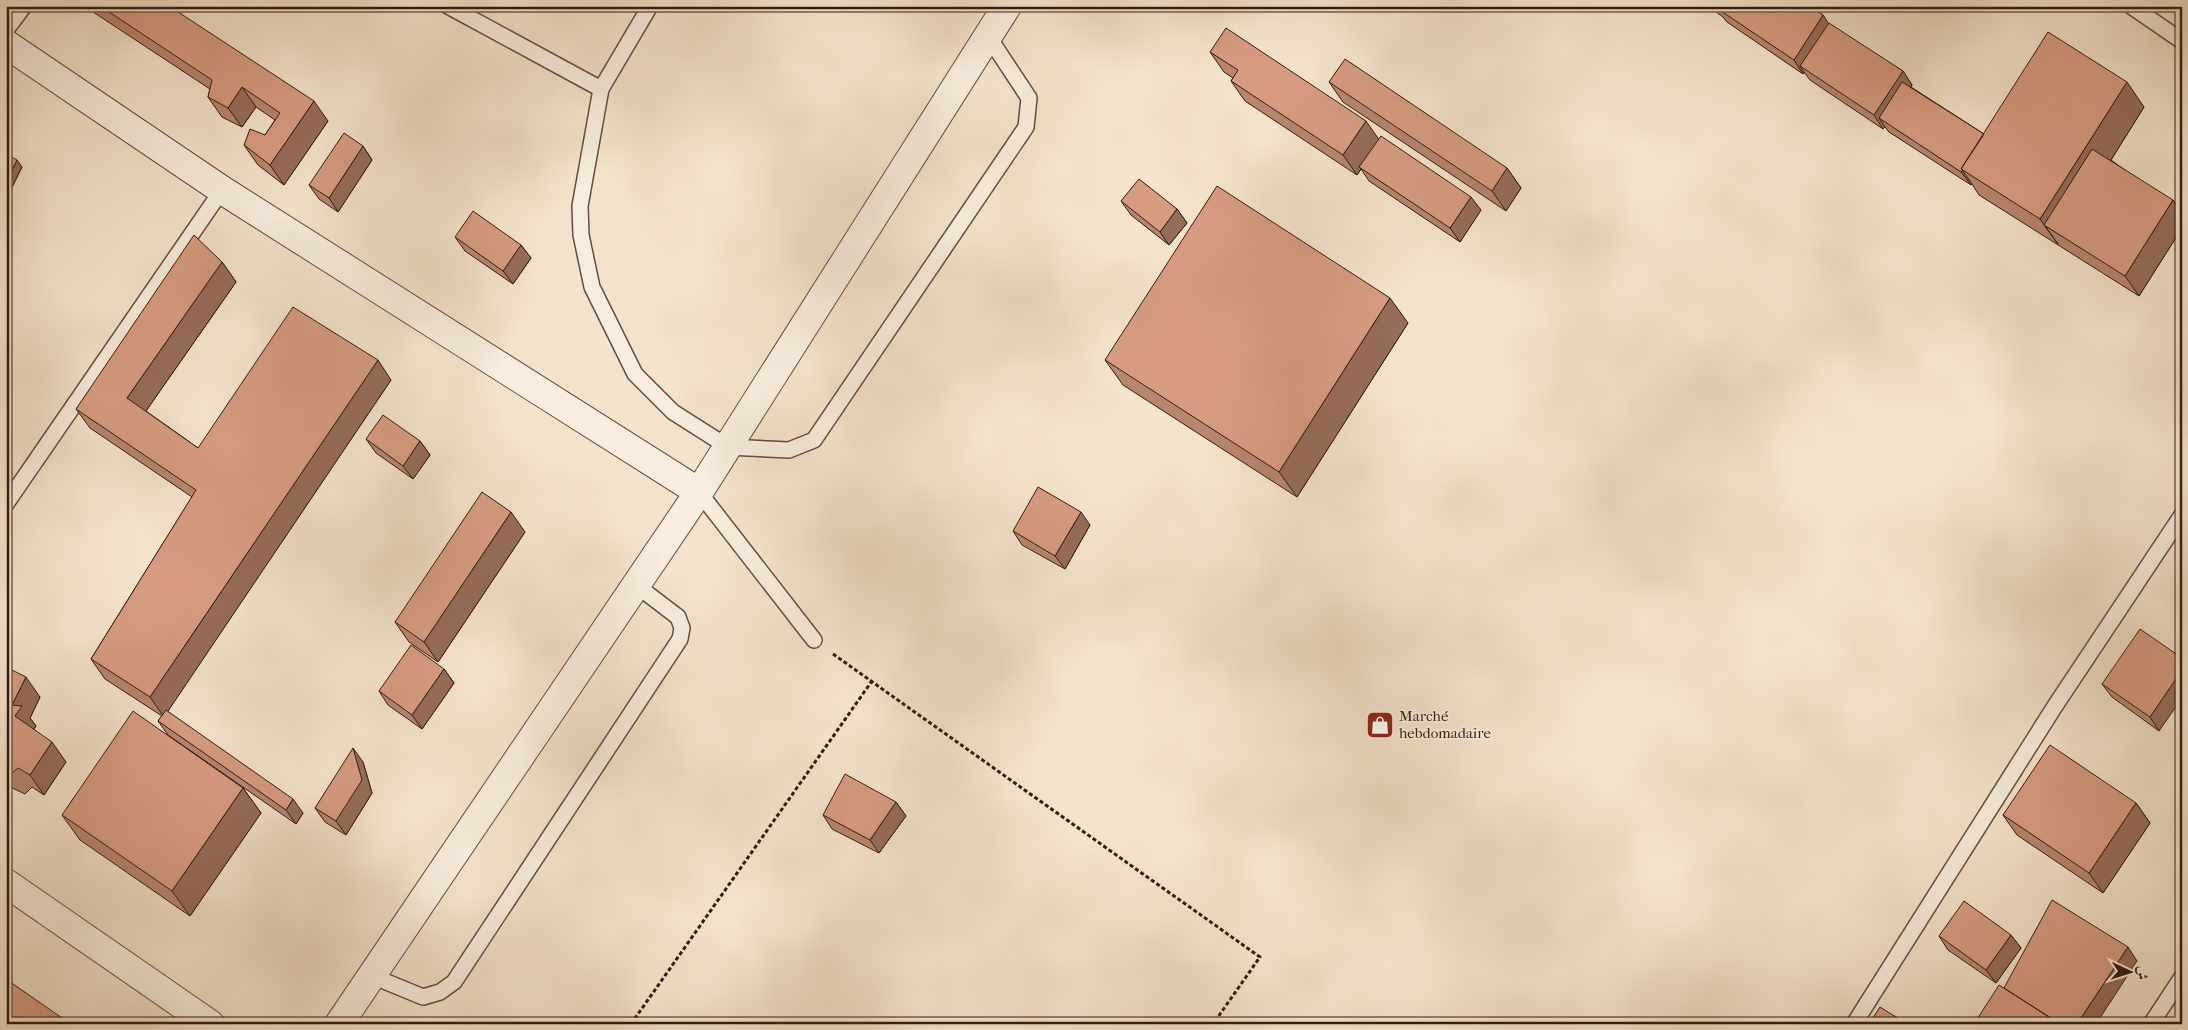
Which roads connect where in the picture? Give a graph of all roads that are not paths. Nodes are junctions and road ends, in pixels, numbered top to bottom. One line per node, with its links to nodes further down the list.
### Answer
1 (24, 6): 6 (lane)
2 (448, 6): 10 (lane)
3 (650, 6): 10 (lane)
4 (1007, 6): 7 (street)
5 (2131, 6): 8 (lane)
6 (6, 30)
7 (988, 36): 12 (street); 12 (lane)
8 (2182, 41)
9 (6, 44): 11 (street)
10 (601, 89): 12 (lane)
11 (222, 190): 13 (street); 14 (lane)
12 (728, 446): 13 (street)
13 (699, 492): 16 (street); 17 (lane)
14 (6, 504)
15 (2182, 515): 23 (lane)
16 (636, 585): 19 (street); 19 (lane)
17 (814, 640)
18 (6, 883): 21 (street)
19 (372, 976): 22 (street)
20 (2182, 977): 24 (lane)
21 (210, 1024)
22 (339, 1024)
23 (1854, 1024)
24 (2151, 1024)

